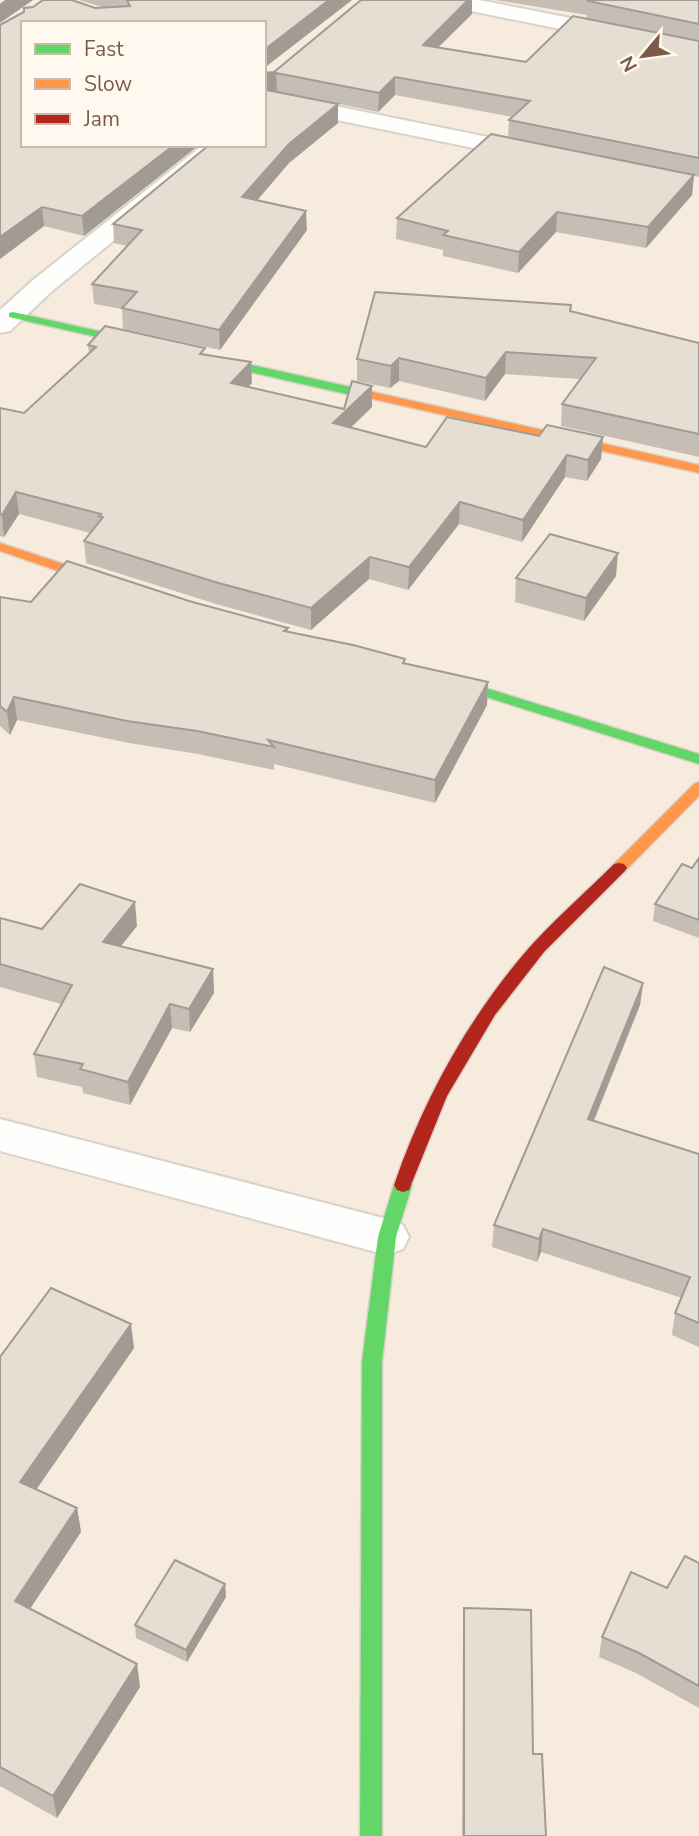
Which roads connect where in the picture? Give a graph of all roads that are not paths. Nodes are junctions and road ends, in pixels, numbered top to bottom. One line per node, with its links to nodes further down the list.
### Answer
1 (446, 0): 2 (street)
2 (699, 50)
3 (270, 101): 5 (street)
4 (216, 147): 6 (street)
5 (549, 156)
6 (6, 320): 7 (street)
7 (699, 469)
8 (0, 547): 9 (street)
9 (127, 590)
10 (417, 671): 11 (street)
11 (699, 759)
12 (699, 787): 14 (street)
13 (0, 1135): 14 (street)
14 (387, 1237): 15 (street)
15 (372, 1836)

